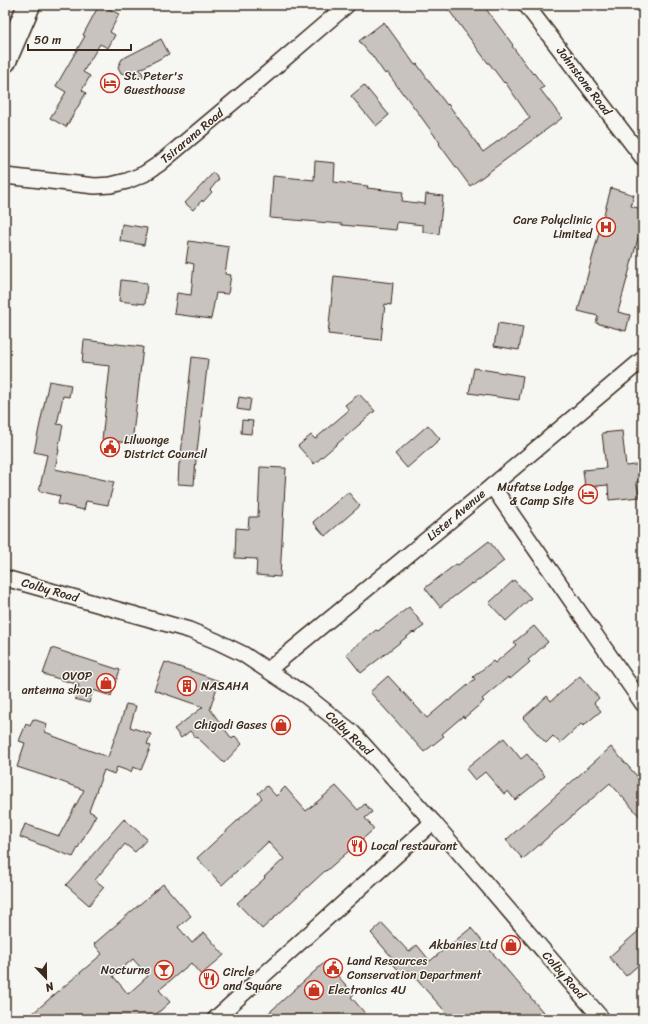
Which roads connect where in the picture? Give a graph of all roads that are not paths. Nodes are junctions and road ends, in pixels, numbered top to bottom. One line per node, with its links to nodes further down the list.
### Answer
1 (29, 5): 4 (main road)
2 (347, 5): 6 (street, Tsirarana Road)
3 (526, 5): 5 (street, Johnstone Road)
4 (5, 62)
5 (643, 158)
6 (5, 176)
7 (643, 359): 8 (street, Lister Avenue)
8 (492, 486): 10 (street, Lister Avenue); 11 (street)
9 (5, 578): 10 (street, Colby Road)
10 (268, 670): 12 (street, Colby Road)
11 (643, 704)
12 (432, 822): 13 (street); 14 (street, Colby Road)
13 (215, 1019)
14 (602, 1019)

